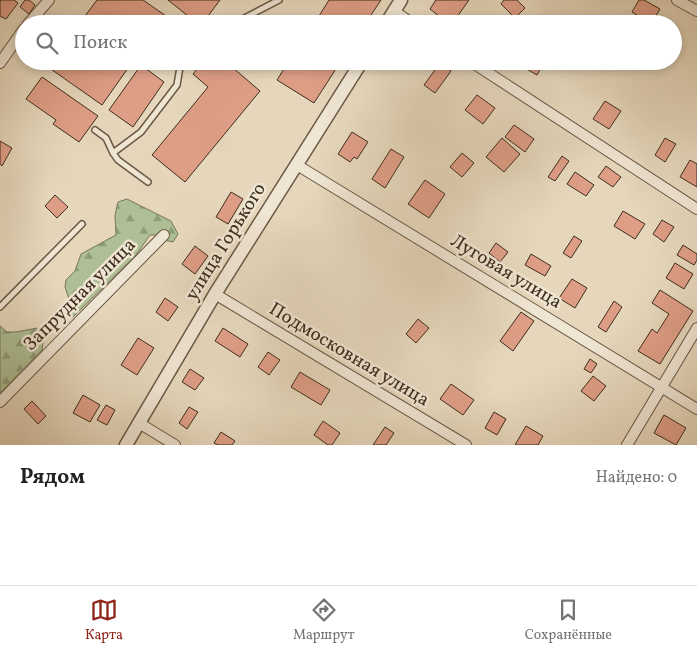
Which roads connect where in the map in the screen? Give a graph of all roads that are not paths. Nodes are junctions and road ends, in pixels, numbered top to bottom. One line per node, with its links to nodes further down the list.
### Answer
1 (49, 0): 7 (street)
2 (280, 0): 8 (lane)
3 (401, 0): 6 (street)
4 (677, 0): 5 (street)
5 (697, 11)
6 (394, 12): 9 (street); 10 (street)
7 (36, 15)
8 (251, 15)
9 (392, 15)
10 (399, 15)
11 (15, 42): 12 (street)
12 (0, 63)
13 (180, 70): 17 (lane)
14 (356, 70): 18 (street, улица Горького)
15 (484, 70): 20 (street)
16 (94, 130): 17 (lane)
17 (113, 153): 19 (lane)
18 (296, 165): 23 (street, улица Горького); 26 (street, Луговая улица)
19 (148, 182)
20 (697, 209)
21 (82, 224): 24 (lane)
22 (164, 235): 27 (street, Запрудная улица)
23 (214, 294): 29 (street, улица Горького); 32 (street, Подмосковная улица)
24 (0, 307)
25 (697, 328): 26 (street)
26 (662, 388): 28 (street, Луговая улица); 33 (street)
27 (0, 402)
28 (697, 409)
29 (139, 423): 30 (street, улица Горького); 31 (street)
30 (126, 445)
31 (175, 445)
32 (466, 445)
33 (627, 445)

